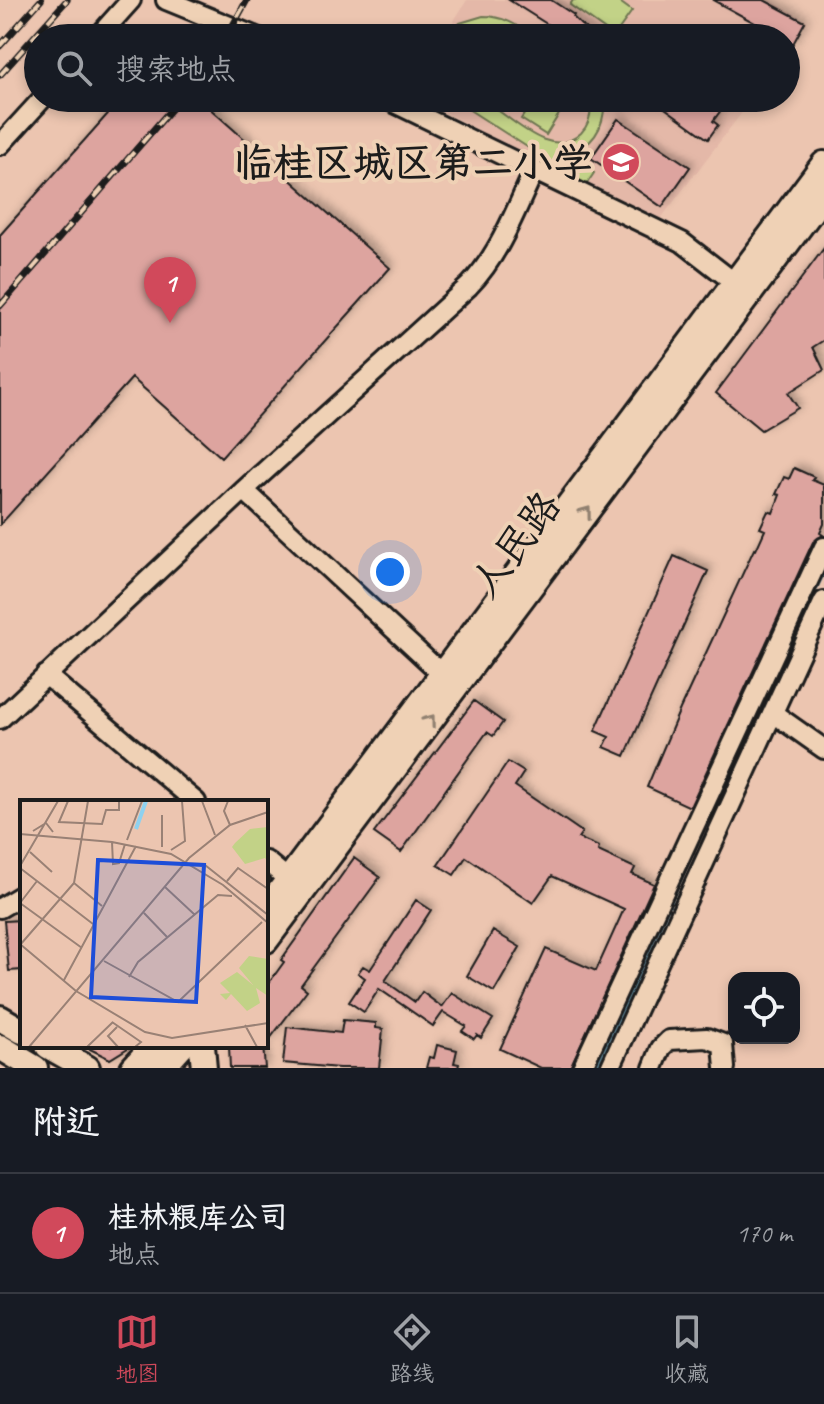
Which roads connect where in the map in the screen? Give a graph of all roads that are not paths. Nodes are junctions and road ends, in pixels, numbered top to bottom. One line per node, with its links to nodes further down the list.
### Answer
1 (131, 0): 3 (street)
2 (166, 0): 4 (street)
3 (110, 24)
4 (225, 24)
5 (30, 112): 7 (street)
6 (413, 112): 9 (street)
7 (0, 145)
8 (824, 164): 11 (main road, 人民路)
9 (534, 171): 11 (street); 12 (street)
10 (824, 194): 28 (main road, 人民路, one-way to 10)
11 (735, 283): 15 (main road, 人民路)
12 (244, 490): 15 (street); 16 (street)
13 (823, 550): 21 (street)
14 (824, 601): 17 (street)
15 (442, 674): 24 (main road, 人民路)
16 (46, 675): 18 (street); 20 (street)
17 (773, 713): 19 (street); 22 (street)
18 (0, 719)
19 (824, 749)
20 (194, 800)
21 (687, 838): 22 (street); 41 (street)
22 (709, 848): 42 (street)
23 (268, 863): 24 (street)
24 (289, 880): 26 (main road, 人民路)
25 (20, 896): 27 (street)
26 (268, 907)
27 (0, 908)
28 (268, 937)
29 (0, 1018): 30 (main road)
30 (20, 1030)
31 (0, 1047): 36 (main road)
32 (52, 1048): 37 (main road)
33 (151, 1048): 38 (main road)
34 (180, 1048): 39 (main road)
35 (202, 1048): 40 (main road)
36 (35, 1068)
37 (87, 1068)
38 (133, 1068)
39 (162, 1068)
40 (204, 1068)
41 (582, 1068)
42 (610, 1068)
43 (653, 1068): 44 (street)
44 (725, 1068)

